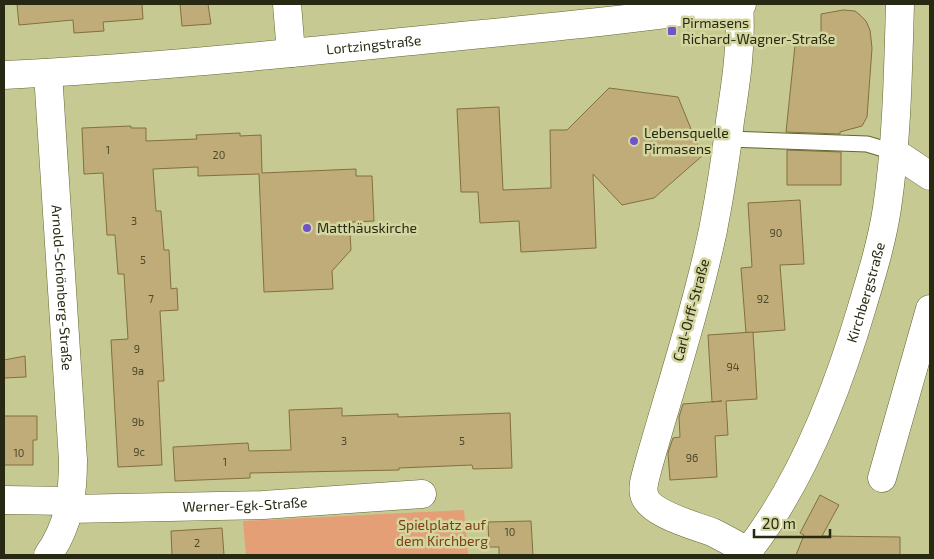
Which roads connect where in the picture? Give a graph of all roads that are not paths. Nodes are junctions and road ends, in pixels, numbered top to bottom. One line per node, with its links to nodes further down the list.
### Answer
1 (287, 4): 5 (street)
2 (741, 4): 4 (street, Lortzingstraße); 8 (street, Carl-Orff-Straße)
3 (900, 4): 9 (street, Kirchbergstraße)
4 (579, 14): 5 (street, Lortzingstraße)
5 (291, 53): 6 (street, Lortzingstraße)
6 (48, 73): 7 (street, Lortzingstraße); 15 (street, Arnold-Schönberg-Straße)
7 (4, 75)
8 (728, 139): 9 (lane); 16 (street, Carl-Orff-Straße)
9 (894, 152): 10 (street); 16 (street, Kirchbergstraße)
10 (930, 176)
11 (930, 310): 12 (street)
12 (882, 478)
13 (422, 494): 15 (street, Werner-Egk-Straße)
14 (4, 500): 15 (street)
15 (70, 505): 17 (street, Arnold-Schönberg-Straße)
16 (747, 554)
17 (48, 555)

